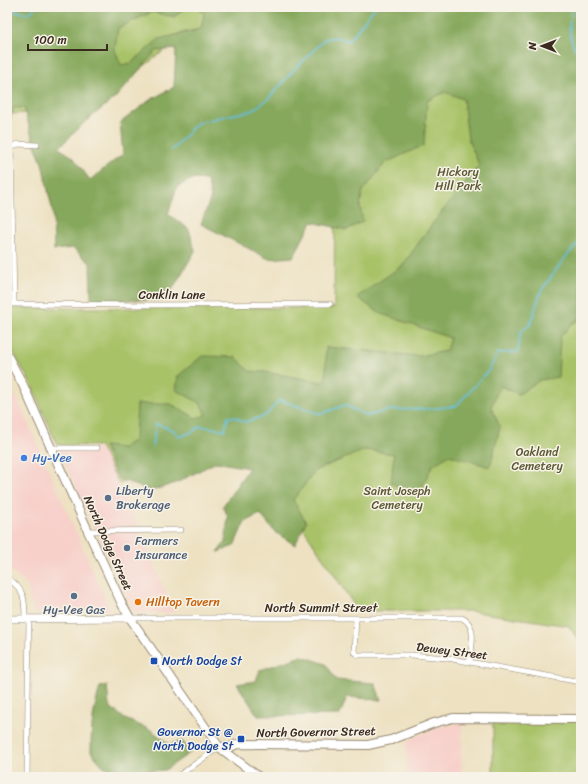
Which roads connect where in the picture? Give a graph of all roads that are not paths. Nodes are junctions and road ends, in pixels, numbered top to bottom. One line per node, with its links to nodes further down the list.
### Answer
1 (37, 145): 2 (street)
2 (14, 303): 3 (street, Conklin Lane); 4 (street, Conklin Lane)
3 (7, 304)
4 (330, 304)
5 (7, 355): 6 (main road, North Dodge Street)
6 (52, 448): 7 (street); 9 (main road, North Dodge Street)
7 (97, 448)
8 (181, 530): 9 (street)
9 (88, 531): 11 (main road, North Dodge Street)
10 (7, 578): 13 (street)
11 (130, 618): 12 (street, North Summit Street); 13 (street); 18 (main road, North Dodge Street)
12 (356, 618): 15 (street, Dewey Street); 15 (street, North Summit Street)
13 (27, 619): 14 (street); 23 (street)
14 (7, 620)
15 (470, 662): 16 (street, Dewey Street)
16 (581, 682)
17 (581, 719): 19 (main road, North Governor Street)
18 (212, 736): 19 (main road); 20 (main road, North Dodge Street)
19 (237, 744): 20 (main road, North Governor Street); 21 (main road)
20 (219, 747): 21 (main road, North Dodge Street); 25 (street, North Governor Street)
21 (237, 760): 26 (main road, North Dodge Street)
22 (7, 777): 23 (street)
23 (27, 777): 24 (street)
24 (39, 777)
25 (177, 777)
26 (259, 777)

